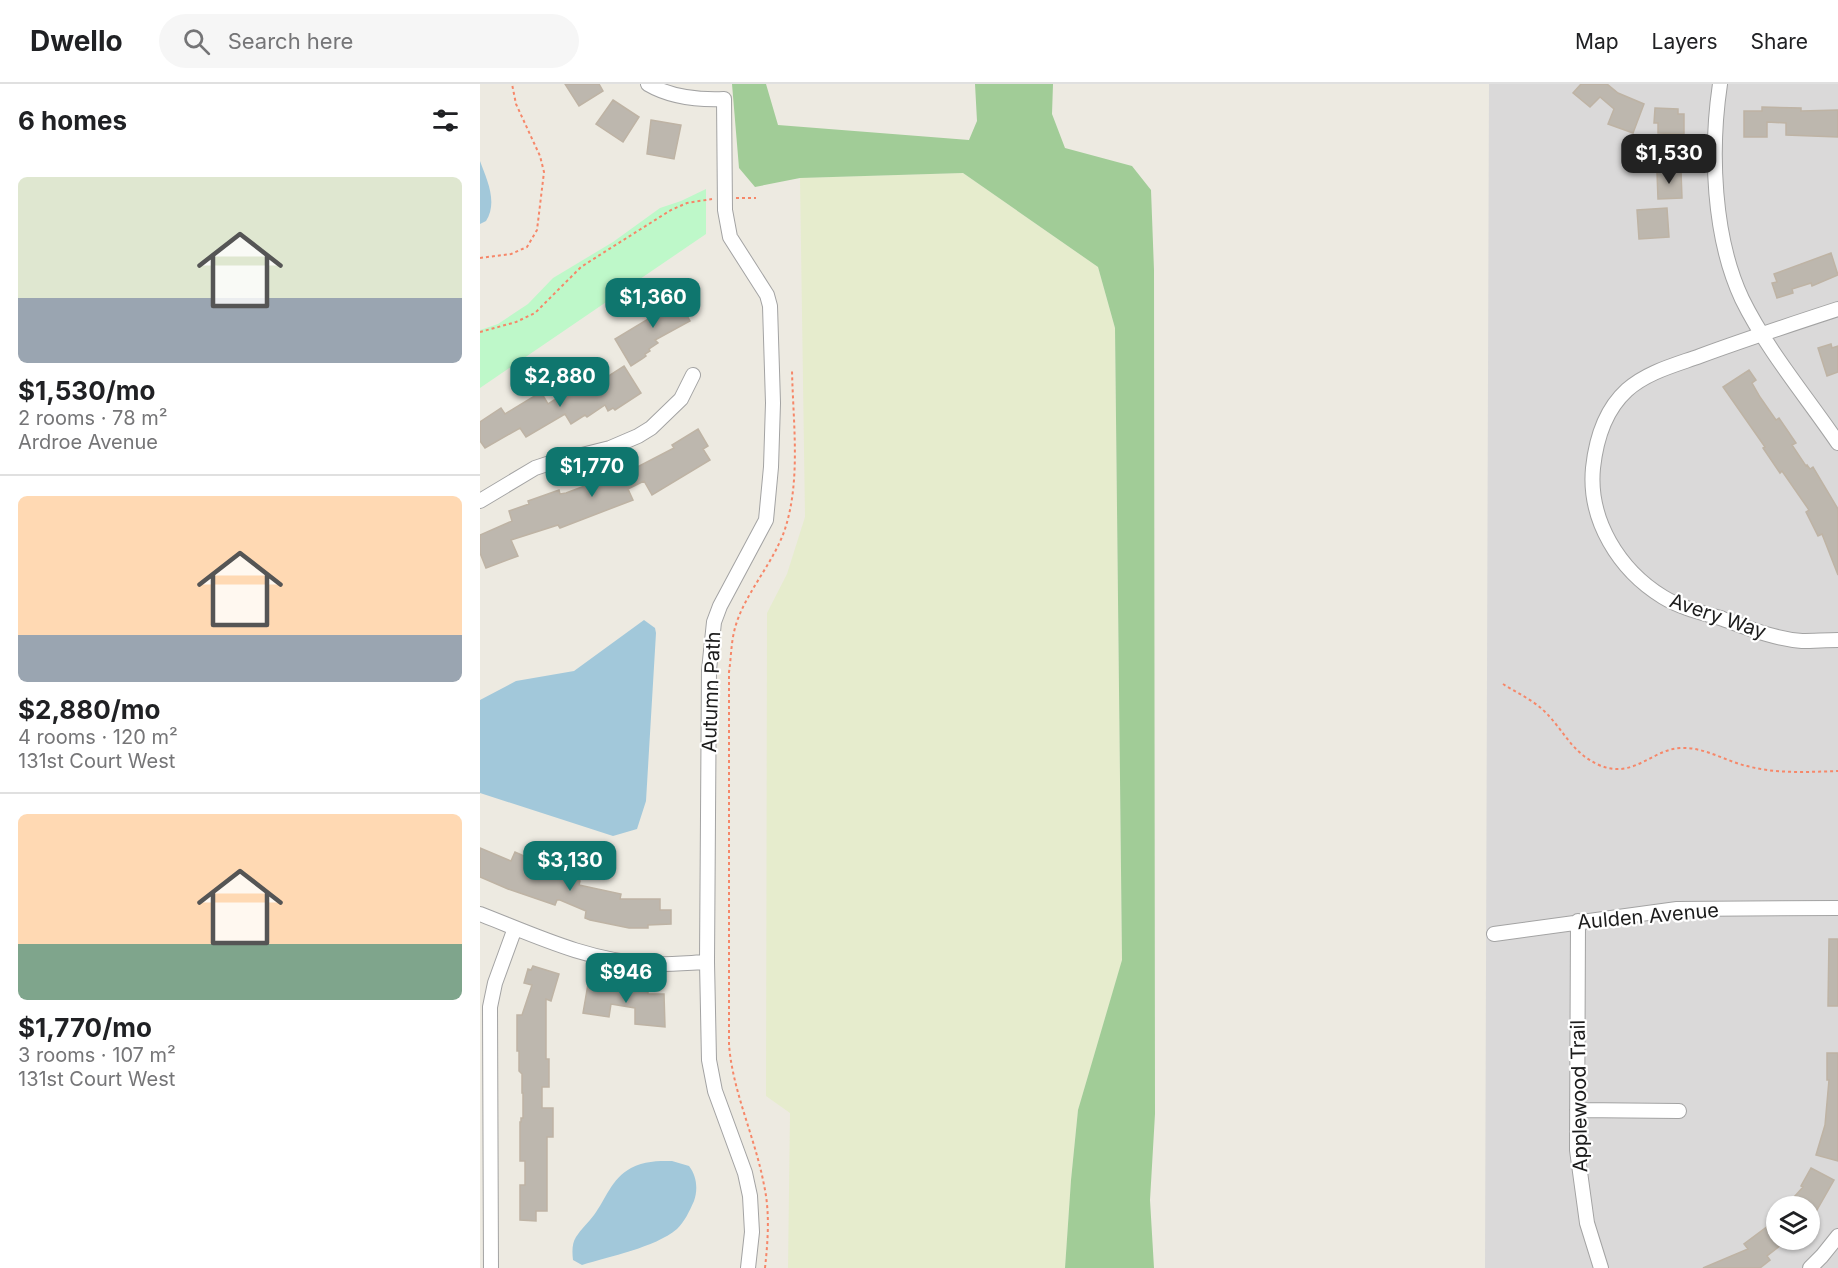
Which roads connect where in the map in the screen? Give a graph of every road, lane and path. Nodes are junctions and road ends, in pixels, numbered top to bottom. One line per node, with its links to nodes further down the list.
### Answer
1 (512, 84): 5 (path)
2 (648, 84): 21 (street, Autumn Path)
3 (1720, 84): 8 (street)
4 (671, 210): 7 (path)
5 (480, 258)
6 (1838, 309): 8 (street, Avery Way)
7 (480, 332)
8 (1762, 333): 11 (street); 13 (street, Avery Way)
9 (792, 370): 27 (path)
10 (693, 375): 12 (street)
11 (1838, 443)
12 (480, 501)
13 (1838, 640)
14 (1503, 684): 15 (path)
15 (1838, 771)
16 (1838, 908): 18 (street, Aulden Avenue)
17 (480, 914): 19 (street)
18 (1578, 921): 20 (street, Aulden Avenue); 22 (street, Applewood Trail)
19 (515, 928): 21 (street); 25 (street)
20 (1494, 934)
21 (707, 962): 26 (street, Autumn Path)
22 (1577, 1110): 23 (street); 28 (street, Applewood Trail)
23 (1679, 1111)
24 (1838, 1236): 29 (street)
25 (491, 1268)
26 (748, 1268)
27 (765, 1268)
28 (1601, 1268)
29 (1810, 1268)

